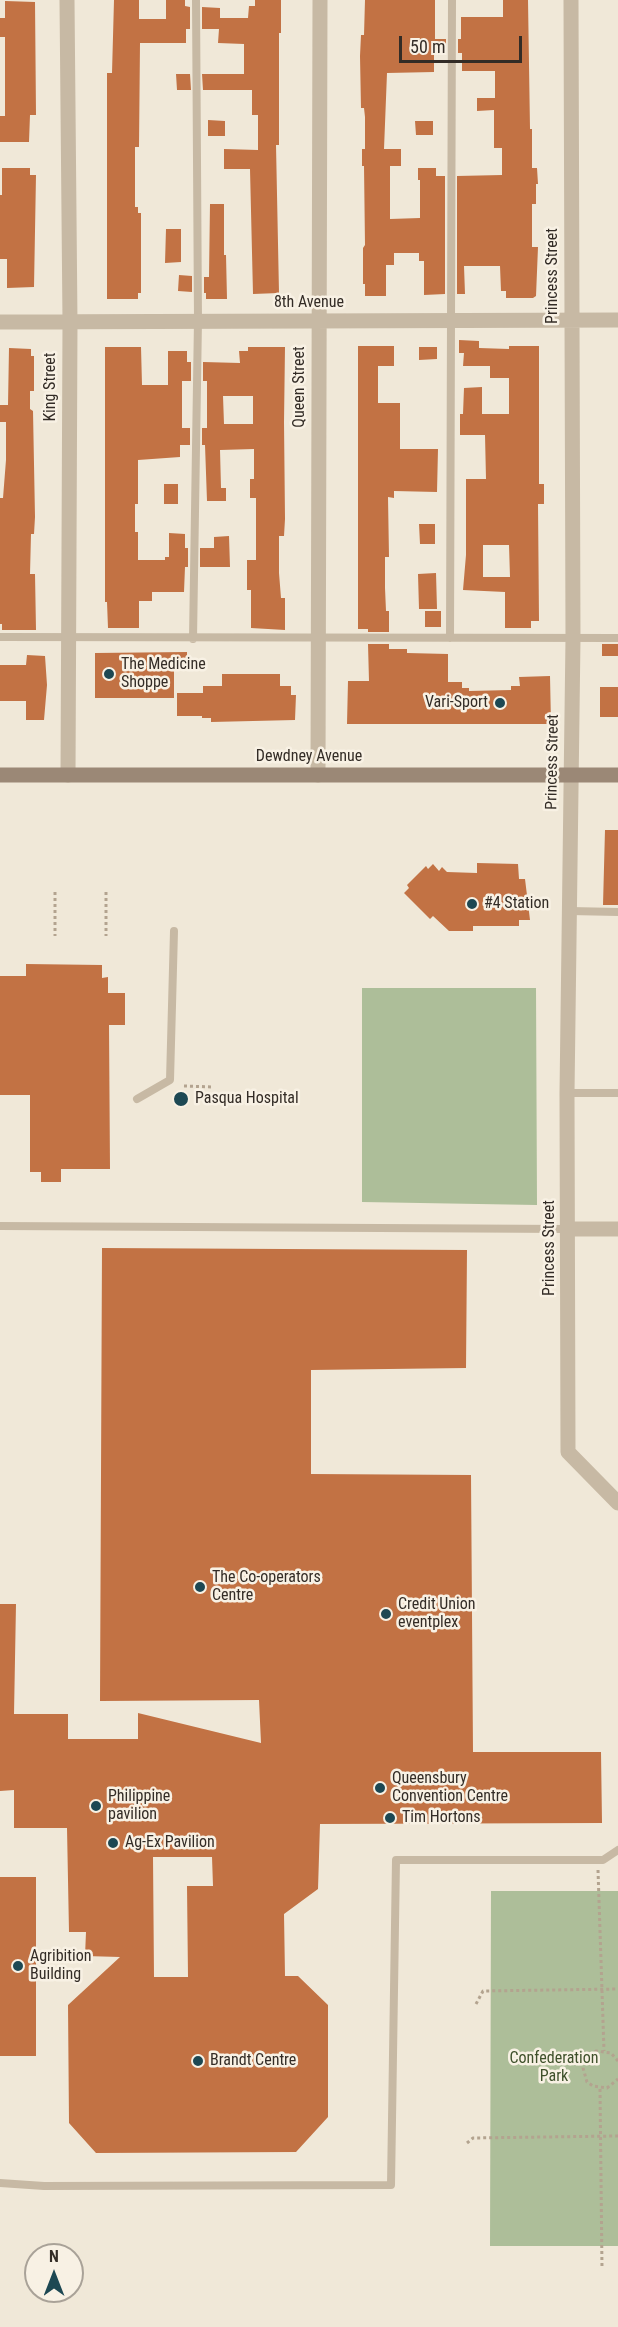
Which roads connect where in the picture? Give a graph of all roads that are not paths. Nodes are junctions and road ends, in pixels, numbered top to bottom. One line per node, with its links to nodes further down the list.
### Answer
1 (67, 0): 12 (street, King Street)
2 (196, 0): 7 (lane)
3 (320, 0): 10 (street, Queen Street)
4 (452, 0): 6 (lane)
5 (571, 0): 8 (street, Princess Street)
6 (451, 319): 8 (street, 8th Avenue); 10 (street, 8th Avenue); 16 (lane)
7 (198, 320): 10 (street, 8th Avenue); 12 (street, 8th Avenue); 19 (lane)
8 (571, 320): 9 (street, 8th Avenue); 17 (street, Princess Street)
9 (618, 320)
10 (318, 321): 15 (street, Queen Street)
11 (0, 322): 12 (street, 8th Avenue)
12 (70, 322): 14 (street, King Street)
13 (0, 637): 14 (lane)
14 (68, 637): 19 (lane); 21 (street, King Street)
15 (319, 638): 16 (lane); 19 (lane); 22 (street, Queen Street)
16 (450, 638): 17 (lane)
17 (573, 638): 18 (lane); 23 (street, Princess Street)
18 (618, 638)
19 (193, 639)
20 (0, 775): 21 (main road, Dewdney Avenue)
21 (68, 775): 22 (main road, Dewdney Avenue)
22 (318, 775): 23 (main road, Dewdney Avenue)
23 (570, 775): 24 (main road, Dewdney Avenue); 25 (street, Princess Street)
24 (618, 775)
25 (570, 911): 26 (lane); 28 (street, Princess Street)
26 (618, 912)
27 (174, 931): 30 (lane)
28 (567, 1093): 29 (lane); 32 (street, Princess Street)
29 (618, 1093)
30 (137, 1099)
31 (0, 1227): 32 (lane)
32 (568, 1229): 33 (street); 34 (street, Princess Street)
33 (618, 1229)
34 (618, 1503)
35 (618, 1850): 36 (lane)
36 (0, 2183)

